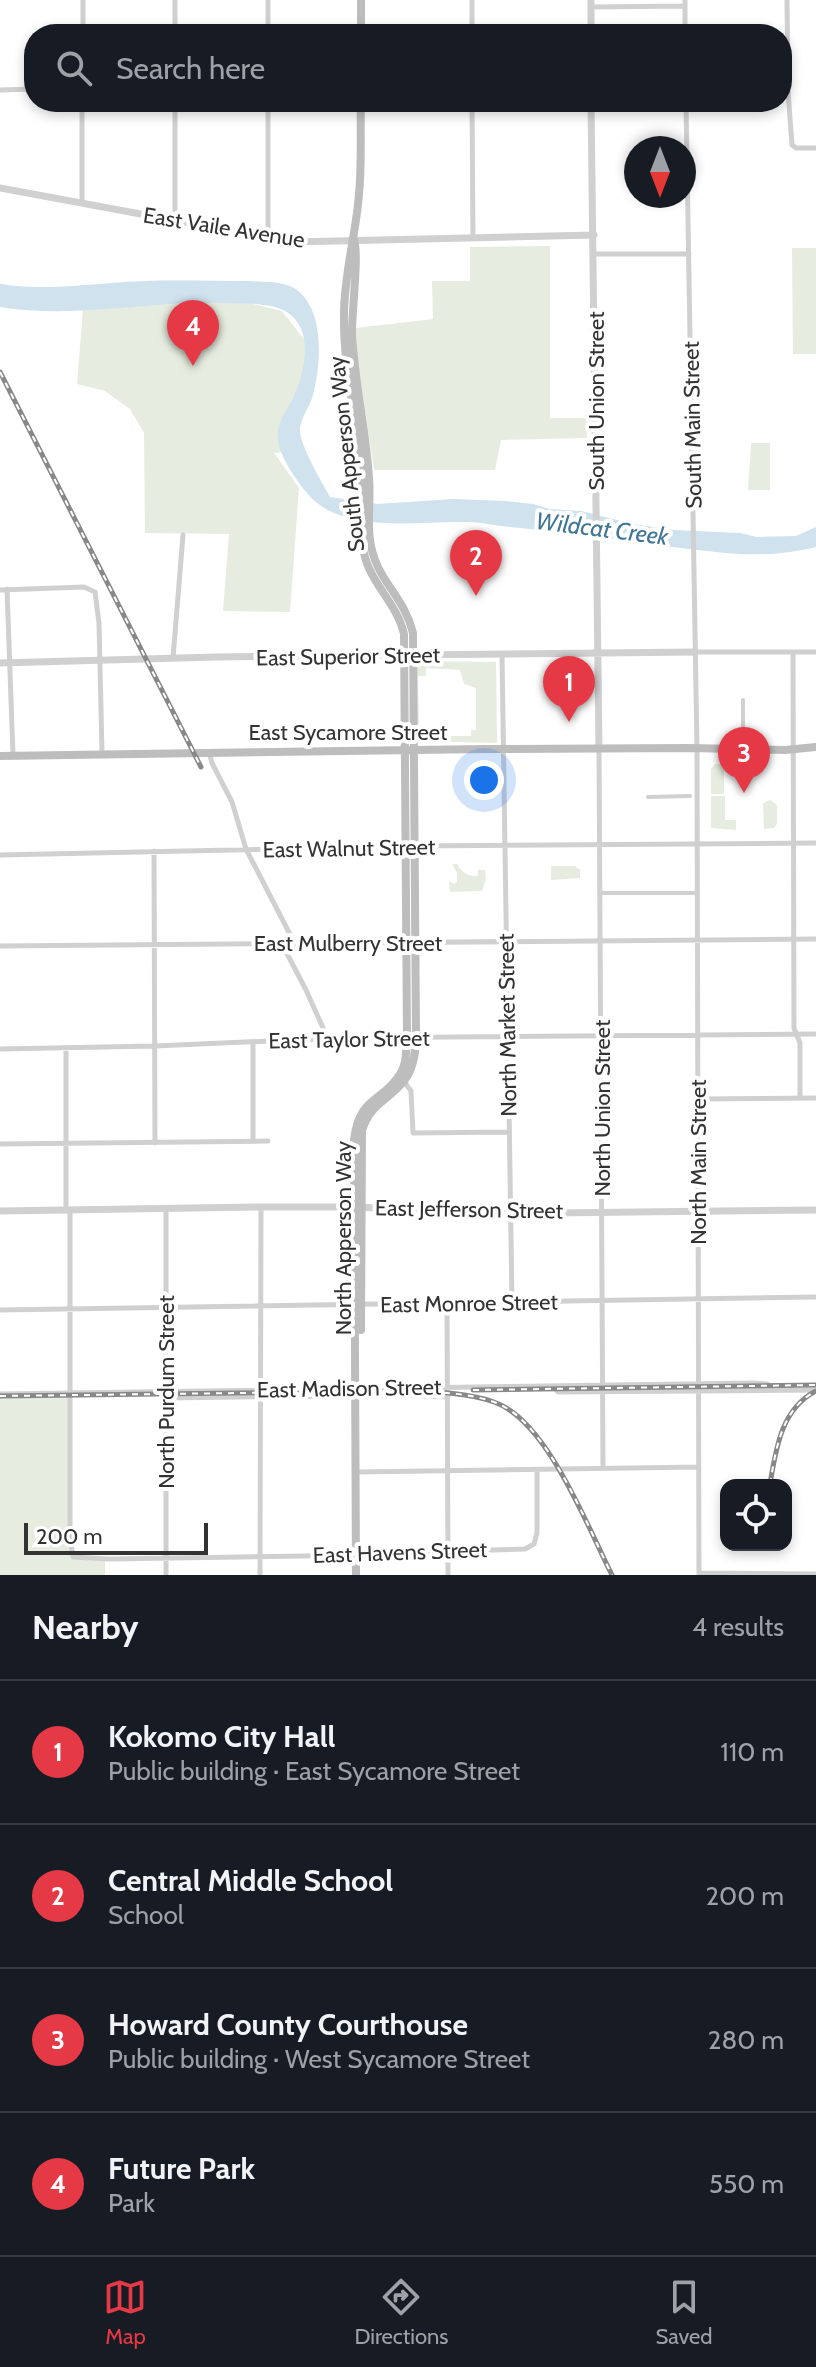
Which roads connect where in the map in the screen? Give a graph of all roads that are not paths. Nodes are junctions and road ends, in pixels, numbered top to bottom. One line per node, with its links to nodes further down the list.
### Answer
1 (83, 0): 9 (street)
2 (175, 0): 10 (street)
3 (268, 0): 11 (street)
4 (361, 0): 12 (main road)
5 (472, 0): 13 (street)
6 (787, 0): 16 (street)
7 (591, 3): 8 (street); 14 (street)
8 (685, 3): 15 (street)
9 (83, 24)
10 (175, 24)
11 (268, 24)
12 (361, 24)
13 (472, 24)
14 (591, 24)
15 (685, 24)
16 (786, 24)
17 (24, 89): 18 (street)
18 (0, 90)
19 (82, 112): 29 (street)
20 (175, 112): 30 (street)
21 (268, 112): 33 (street)
22 (361, 112): 34 (main road, South Apperson Way)
23 (472, 112): 32 (street)
24 (591, 112): 31 (street, South Union Street)
25 (686, 112): 36 (street, South Main Street)
26 (788, 112): 27 (street)
27 (816, 148)
28 (0, 188): 29 (street, East Vaile Avenue)
29 (82, 203): 30 (street, East Vaile Avenue)
30 (175, 221): 33 (street, East Vaile Avenue)
31 (594, 235): 32 (street, East Vaile Avenue); 35 (street, South Union Street)
32 (473, 238): 34 (street, East Vaile Avenue)
33 (268, 239): 34 (street, East Vaile Avenue)
34 (354, 240): 44 (main road, South Apperson Way)
35 (594, 254): 36 (street); 42 (street, South Union Street)
36 (689, 254): 39 (street, South Main Street)
37 (183, 535): 45 (street)
38 (4, 589): 46 (street); 47 (street)
39 (695, 652): 40 (street); 42 (street, East Superior Street); 55 (street, South Main Street)
40 (793, 652): 41 (street); 52 (street)
41 (816, 652)
42 (598, 653): 43 (street, East Superior Street); 54 (street, South Union Street)
43 (502, 654): 44 (street, East Superior Street); 53 (street, North Market Street)
44 (409, 655): 45 (street, East Superior Street); 56 (main road, South Apperson Way)
45 (173, 658): 46 (street, East Superior Street)
46 (99, 659): 47 (street, East Superior Street); 58 (street)
47 (10, 662): 48 (street, East Superior Street); 59 (street)
48 (0, 663)
49 (743, 700): 50 (street)
50 (743, 742)
51 (816, 747): 52 (main road, East Sycamore Street)
52 (792, 748): 55 (main road, East Sycamore Street); 64 (street)
53 (503, 749): 54 (main road, East Sycamore Street); 56 (main road, East Sycamore Street); 68 (street, North Market Street)
54 (599, 749): 55 (main road, East Sycamore Street); 66 (street, North Union Street)
55 (697, 749): 63 (street, North Main Street)
56 (409, 750): 57 (main road, East Sycamore Street); 67 (main road, North Apperson Way)
57 (209, 752): 58 (main road, East Sycamore Street); 69 (street)
58 (102, 753): 59 (main road, East Sycamore Street)
59 (13, 755): 60 (main road, East Sycamore Street)
60 (0, 756)
61 (690, 796): 62 (street)
62 (648, 797)
63 (697, 843): 64 (street, East Walnut Street); 66 (street, East Walnut Street); 73 (street, North Main Street)
64 (793, 843): 65 (street, East Walnut Street); 74 (street)
65 (816, 843)
66 (600, 845): 68 (street, East Walnut Street); 72 (street, North Union Street)
67 (410, 846): 68 (street, East Walnut Street); 69 (street, East Walnut Street); 78 (main road, North Apperson Way)
68 (505, 846): 79 (street, North Market Street)
69 (246, 849): 70 (street, East Walnut Street); 82 (street)
70 (154, 851): 71 (street, East Walnut Street); 81 (street)
71 (0, 855)
72 (601, 893): 73 (street); 77 (street, North Union Street)
73 (697, 893): 76 (street, North Main Street)
74 (794, 939): 75 (street, East Mulberry Street); 76 (street, East Mulberry Street); 86 (street)
75 (816, 939)
76 (697, 940): 77 (street, East Mulberry Street); 85 (street, North Main Street)
77 (601, 941): 79 (street, East Mulberry Street); 87 (street, North Union Street)
78 (411, 942): 79 (street, East Mulberry Street); 82 (street, East Mulberry Street); 88 (main road, North Apperson Way)
79 (505, 942): 89 (street, North Market Street)
80 (281, 943): 81 (street, East Mulberry Street); 82 (street, East Mulberry Street); 90 (street)
81 (155, 944): 83 (street, East Mulberry Street); 92 (street)
82 (295, 944)
83 (0, 946)
84 (816, 1034): 86 (street, East Taylor Street)
85 (698, 1035): 86 (street, East Taylor Street); 87 (street, East Taylor Street); 98 (street, North Main Street)
86 (797, 1035): 96 (street)
87 (602, 1036): 89 (street, East Taylor Street); 112 (street, North Union Street)
88 (412, 1037): 89 (street, East Taylor Street); 90 (street, East Taylor Street); 95 (main road, North Apperson Way)
89 (507, 1037): 99 (street, North Market Street)
90 (328, 1039): 91 (street, East Taylor Street)
91 (253, 1042): 92 (street, East Taylor Street); 100 (street)
92 (155, 1046): 93 (street, East Taylor Street); 102 (street)
93 (66, 1048): 94 (street, East Taylor Street); 104 (street)
94 (0, 1049)
95 (401, 1079): 99 (street); 106 (main road, North Apperson Way)
96 (800, 1098): 97 (street); 98 (street)
97 (816, 1098)
98 (698, 1099): 109 (street, North Main Street)
99 (509, 1132): 113 (street, North Market Street)
100 (253, 1141): 101 (street); 102 (street)
101 (268, 1141)
102 (155, 1143): 104 (street)
103 (0, 1144): 104 (street)
104 (66, 1144): 108 (street)
105 (261, 1207): 106 (street, East Jefferson Street); 107 (street, East Jefferson Street); 120 (street)
106 (358, 1207): 113 (street, East Jefferson Street); 119 (main road, North Apperson Way)
107 (166, 1209): 108 (street, East Jefferson Street); 121 (street, North Purdum Street)
108 (68, 1210): 111 (street, East Jefferson Street); 123 (street)
109 (698, 1210): 110 (street, East Jefferson Street); 112 (street, East Jefferson Street); 115 (street, North Main Street)
110 (816, 1210)
111 (0, 1211)
112 (603, 1212): 113 (street, East Jefferson Street); 116 (street, North Union Street)
113 (510, 1213): 117 (street, North Market Street)
114 (816, 1297): 115 (street, East Monroe Street)
115 (698, 1298): 116 (street, East Monroe Street); 127 (street, North Main Street)
116 (603, 1301): 117 (street, East Monroe Street); 124 (street, North Union Street)
117 (512, 1302): 118 (street, East Monroe Street)
118 (447, 1304): 119 (street, East Monroe Street); 125 (street)
119 (358, 1306): 120 (street, East Monroe Street); 129 (main road, North Apperson Way)
120 (261, 1307): 121 (street, East Monroe Street); 133 (street)
121 (166, 1308): 123 (street, East Monroe Street); 134 (street, North Purdum Street)
122 (0, 1310): 123 (street, East Monroe Street)
123 (70, 1310): 131 (street)
124 (603, 1384): 126 (street, East Madison Street); 127 (street, East Madison Street); 130 (street, North Union Street)
125 (448, 1386): 126 (street, East Madison Street); 129 (street, East Madison Street); 135 (street)
126 (555, 1387): 130 (street, East Madison Street)
127 (699, 1387): 128 (street); 130 (street, East Madison Street); 137 (street, North Main Street)
128 (816, 1390)
129 (358, 1392): 133 (street, East Madison Street); 135 (street, East Madison Street); 139 (main road, North Apperson Way); 142 (main road, North Apperson Way)
130 (603, 1392): 136 (street, North Union Street)
131 (70, 1393): 132 (street, East Madison Street); 134 (street, East Madison Street); 144 (street, East Havens Street)
132 (0, 1394)
133 (261, 1394): 134 (street, East Madison Street); 143 (street)
134 (166, 1395): 144 (street, North Purdum Street)
135 (448, 1397): 140 (street)
136 (603, 1467): 137 (street); 138 (street)
137 (699, 1467): 145 (street, North Main Street)
138 (537, 1470): 140 (street); 141 (street, East Havens Street)
139 (359, 1472): 140 (street); 142 (main road, North Apperson Way)
140 (448, 1472): 141 (street)
141 (449, 1552): 142 (street, East Havens Street); 150 (street)
142 (356, 1554): 143 (street, East Havens Street); 149 (main road, North Apperson Way)
143 (260, 1556): 144 (street, East Havens Street); 148 (street)
144 (166, 1557): 147 (street, North Purdum Street)
145 (699, 1574): 146 (street)
146 (816, 1574)
147 (166, 1575)
148 (260, 1575)
149 (356, 1575)
150 (448, 1575)

